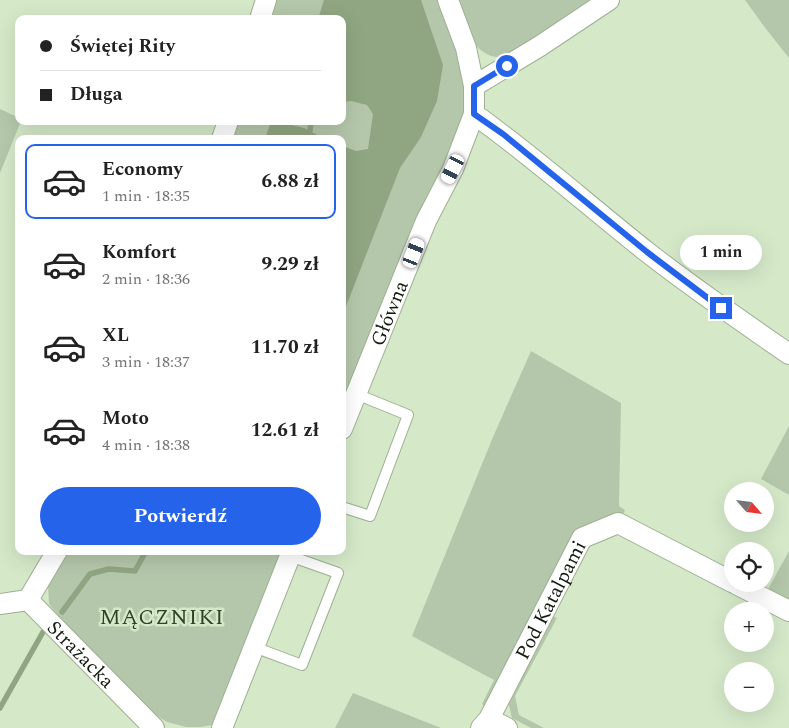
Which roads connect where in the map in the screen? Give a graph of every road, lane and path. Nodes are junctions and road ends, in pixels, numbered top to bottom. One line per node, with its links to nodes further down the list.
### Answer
1 (266, 0): 4 (street)
2 (448, 0): 5 (street, Główna)
3 (609, 0): 5 (street)
4 (261, 15)
5 (474, 86): 6 (street, Główna)
6 (474, 114): 7 (street); 8 (street, Główna)
7 (789, 354)
8 (356, 394): 9 (street, Główna); 10 (lane)
9 (346, 419)
10 (346, 508)
11 (55, 555): 16 (street)
12 (290, 555): 19 (street)
13 (296, 555): 19 (lane)
14 (724, 578): 20 (street, Pod Katalpami)
15 (752, 592): 18 (street)
16 (28, 600): 17 (street); 21 (street, Strażacka)
17 (0, 604)
18 (789, 611)
19 (254, 647): 22 (street)
20 (485, 723): 23 (street)
21 (154, 728)
22 (222, 728)
23 (507, 728)

